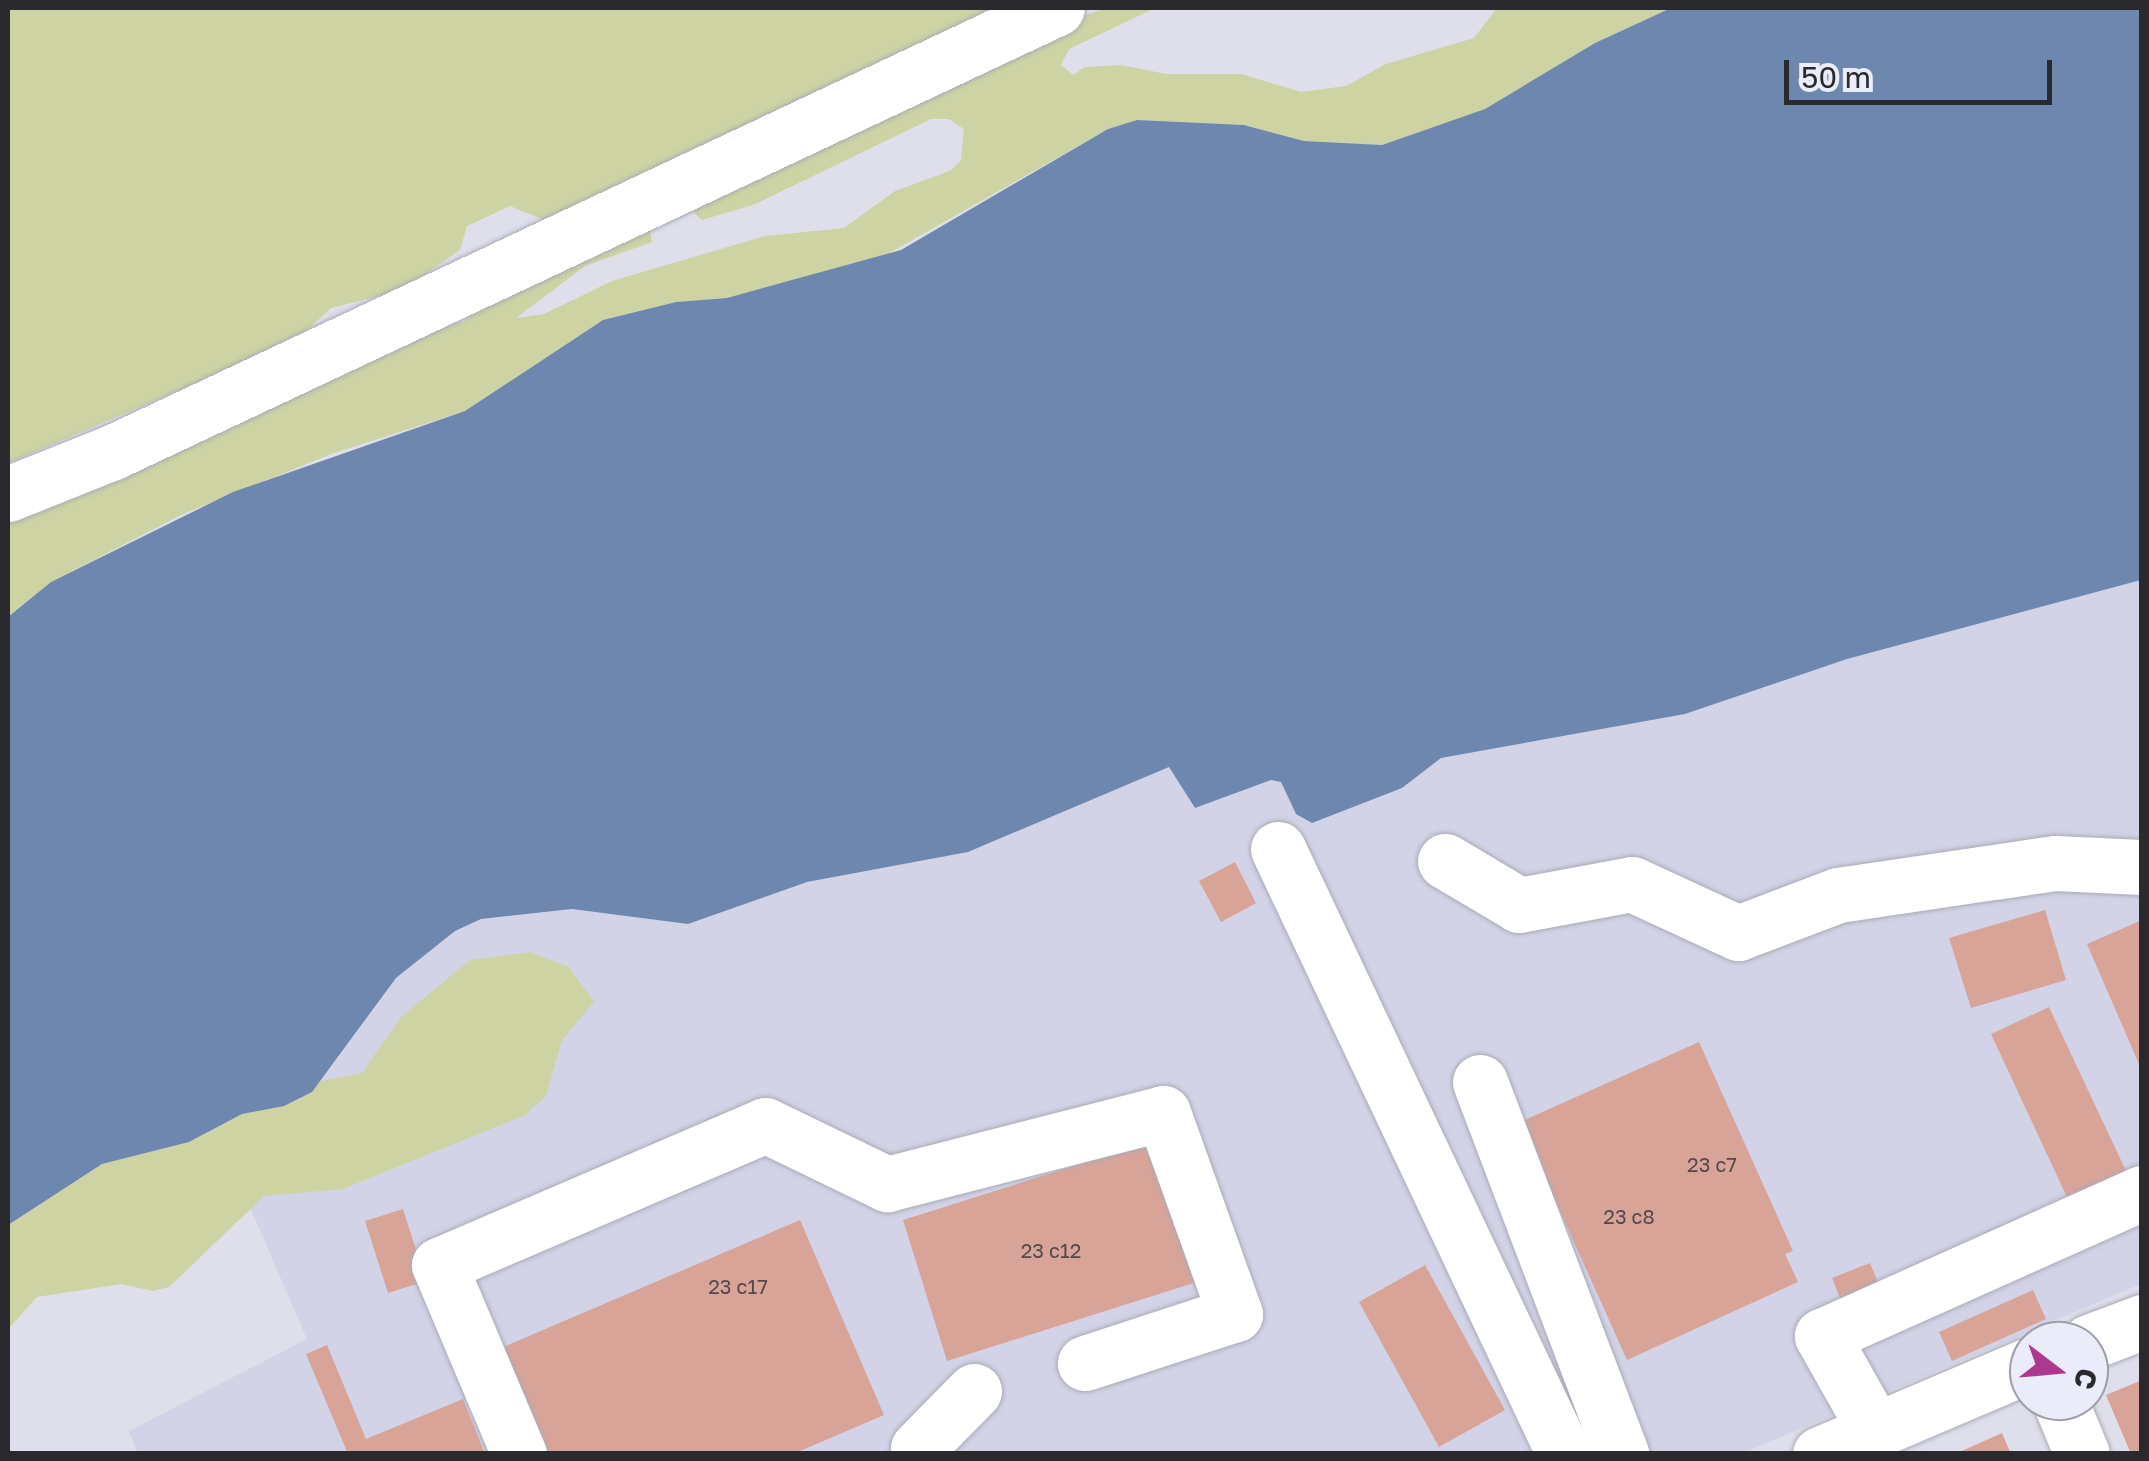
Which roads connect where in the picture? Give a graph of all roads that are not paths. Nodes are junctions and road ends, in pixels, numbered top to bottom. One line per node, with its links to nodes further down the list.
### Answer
1 (1057, 8): 2 (street)
2 (8, 494)
3 (1278, 849): 17 (street)
4 (1445, 861): 5 (street)
5 (2142, 866)
6 (1480, 1082): 18 (street)
7 (2142, 1193): 14 (street)
8 (2142, 1322): 9 (street)
9 (2109, 1334)
10 (1085, 1364): 15 (street)
11 (2009, 1373): 14 (street)
12 (974, 1391): 16 (street)
13 (2068, 1421): 20 (street)
14 (1875, 1430): 19 (street)
15 (519, 1454)
16 (920, 1454)
17 (1564, 1454)
18 (1620, 1454)
19 (1820, 1454)
20 (2082, 1454)

